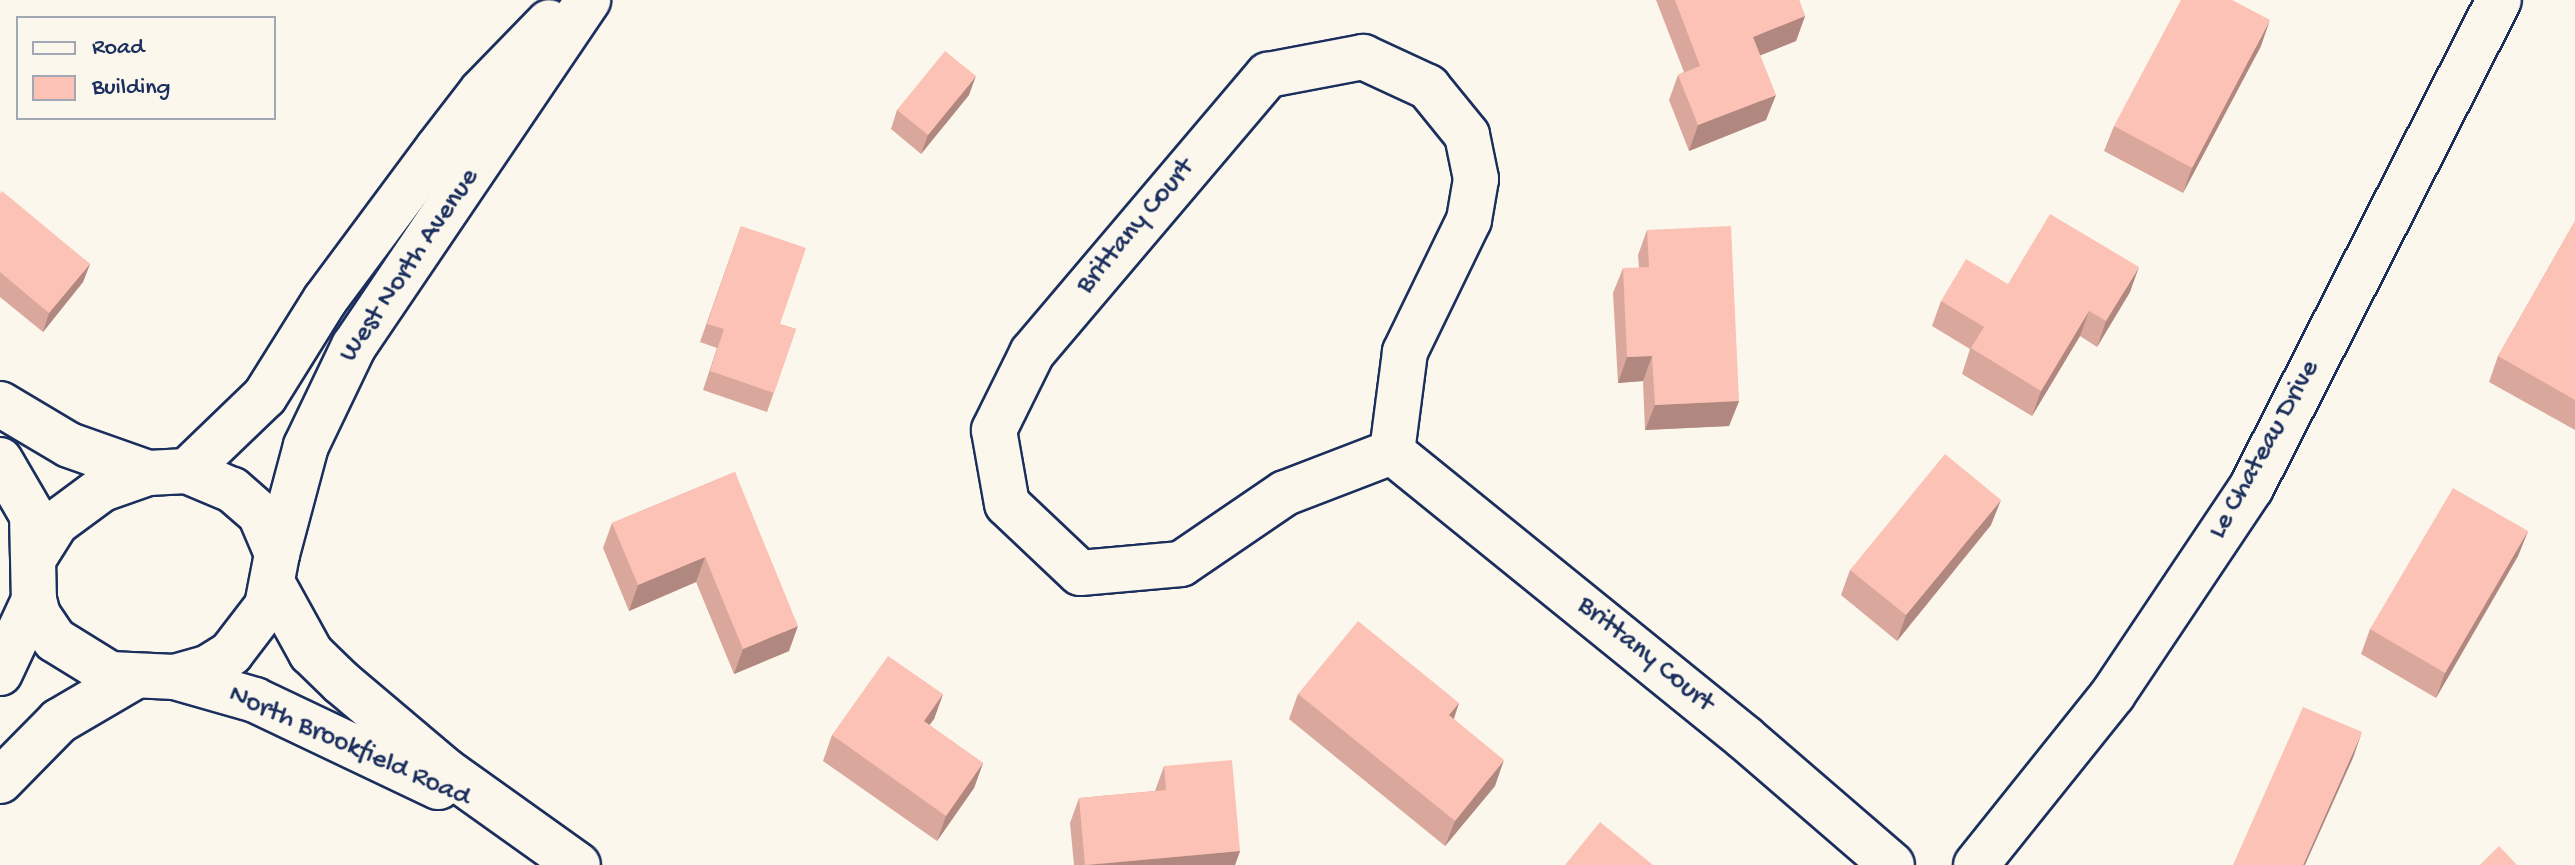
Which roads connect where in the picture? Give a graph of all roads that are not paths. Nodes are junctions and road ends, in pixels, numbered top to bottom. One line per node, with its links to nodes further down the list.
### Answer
1 (570, 0): 7 (street, West North Avenue)
2 (588, 0): 8 (street, West North Avenue)
3 (2499, 0): 16 (street, Le Chateau Drive)
4 (0, 404): 7 (street)
5 (1392, 452): 5 (street, Brittany Court); 15 (street, Brittany Court)
6 (0, 460): 9 (street)
7 (167, 472): 8 (street); 9 (street)
8 (275, 570): 11 (street); 13 (street, North Brookfield Road)
9 (34, 579): 10 (street); 11 (street)
10 (0, 673)
11 (155, 677): 12 (street); 13 (street, North Brookfield Road)
12 (0, 781)
13 (521, 824): 14 (street, North Brookfield Road)
14 (578, 865)
15 (1892, 865)
16 (1976, 865)

